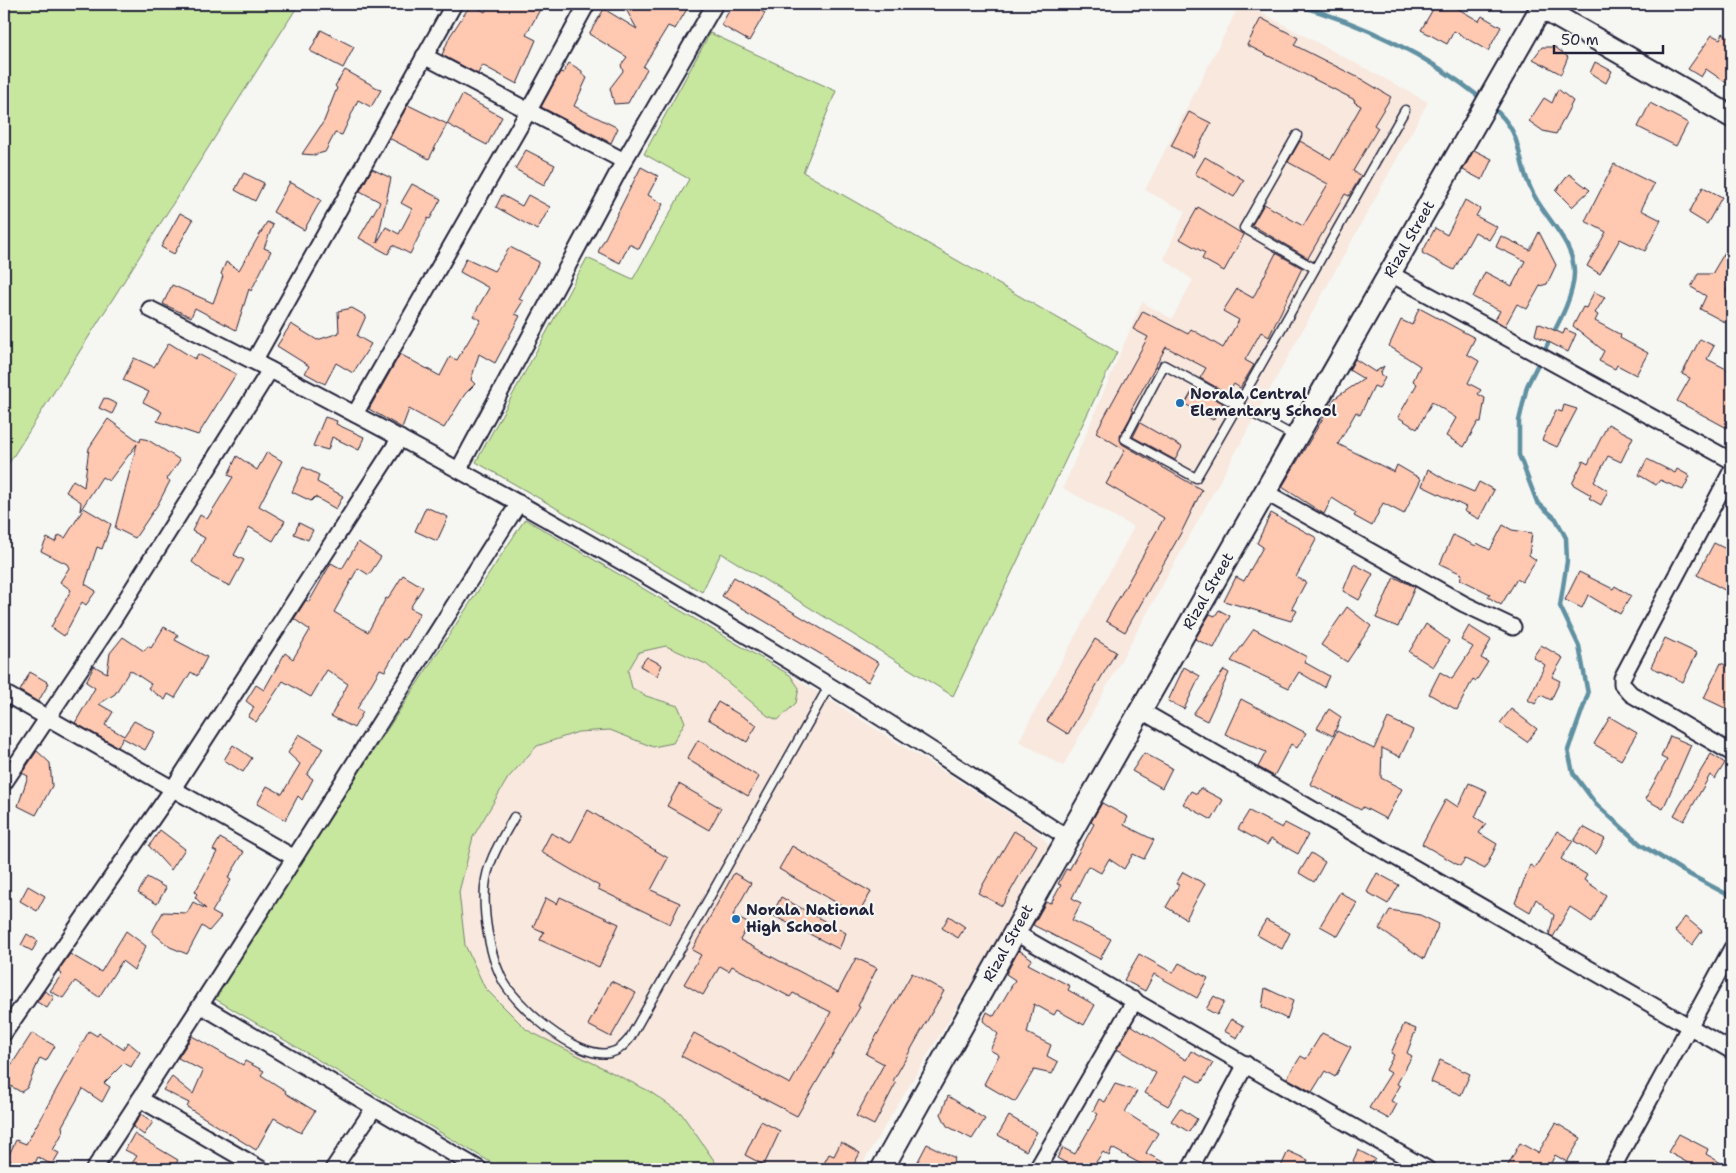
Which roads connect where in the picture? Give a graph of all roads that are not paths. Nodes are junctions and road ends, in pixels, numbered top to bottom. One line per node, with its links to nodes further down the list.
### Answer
1 (454, 4): 5 (street)
2 (587, 4): 6 (street)
3 (715, 4): 10 (street)
4 (1542, 8): 8 (main road); 12 (main road, Rizal Street)
5 (424, 56): 6 (street); 14 (street)
6 (529, 110): 10 (street); 17 (street)
7 (1405, 110): 11 (lane)
8 (1732, 117)
9 (1298, 135): 11 (lane)
10 (624, 161): 21 (street)
11 (1314, 268): 16 (lane)
12 (1389, 273): 18 (main road, Rizal Street); 20 (street)
13 (150, 309): 14 (street)
14 (254, 361): 15 (street)
15 (270, 370): 17 (street); 29 (street)
16 (1238, 406): 16 (lane); 18 (lane)
17 (355, 414): 19 (street)
18 (1296, 437): 23 (main road, Rizal Street)
19 (400, 438): 21 (street); 32 (street)
20 (1732, 461)
21 (459, 469): 24 (street)
22 (1732, 470): 30 (street)
23 (1265, 492): 25 (street); 28 (main road, Rizal Street)
24 (519, 503): 26 (street); 35 (street)
25 (1513, 627)
26 (829, 686): 33 (lane); 34 (street)
27 (4, 693): 29 (street)
28 (1140, 710): 34 (main road, Rizal Street); 40 (street)
29 (47, 719): 31 (street); 32 (street)
30 (1732, 753)
31 (4, 783)
32 (172, 790): 35 (street); 41 (street)
33 (514, 817)
34 (1068, 838): 36 (main road, Rizal Street)
35 (293, 857): 39 (street)
36 (1014, 932): 38 (street); 50 (main road, Rizal Street)
37 (1732, 948): 40 (street)
38 (1135, 1000): 43 (street); 51 (street)
39 (202, 1006): 44 (street); 45 (street)
40 (1688, 1025): 42 (street); 54 (street)
41 (4, 1033)
42 (1732, 1051)
43 (1246, 1064): 52 (street); 53 (street)
44 (140, 1099): 46 (street); 47 (street)
45 (374, 1108): 48 (street); 49 (street)
46 (94, 1169)
47 (261, 1169)
48 (333, 1169)
49 (479, 1169)
50 (882, 1169)
51 (1037, 1169)
52 (1190, 1169)
53 (1427, 1169)
54 (1612, 1169)

